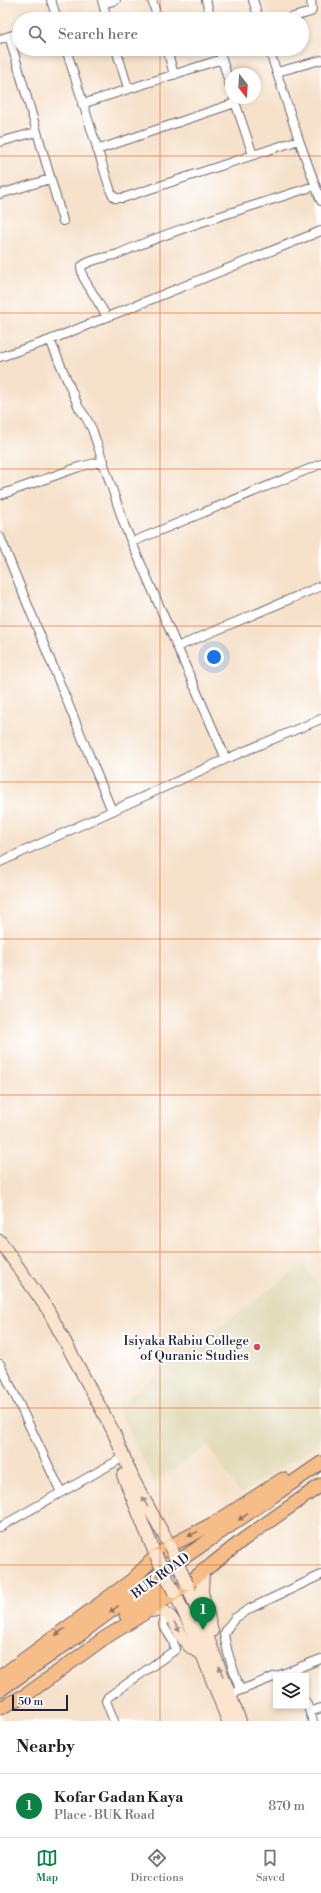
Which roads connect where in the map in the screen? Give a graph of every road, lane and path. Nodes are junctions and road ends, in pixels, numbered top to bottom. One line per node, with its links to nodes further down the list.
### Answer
1 (51, 0): 8 (street)
2 (116, 0): 7 (street)
3 (152, 0): 10 (street)
4 (206, 0): 11 (street)
5 (253, 0): 12 (street)
6 (311, 0): 13 (street)
7 (102, 2): 9 (street)
8 (55, 12)
9 (105, 12)
10 (156, 12)
11 (209, 12)
12 (257, 12)
13 (309, 13)
14 (12, 35): 15 (street)
15 (9, 36): 16 (street); 17 (street)
16 (0, 39)
17 (12, 47)
18 (15, 56): 33 (street)
19 (68, 56): 30 (street)
20 (118, 56): 29 (street)
21 (168, 56): 28 (street)
22 (221, 56): 24 (street)
23 (271, 56): 27 (street)
24 (222, 59): 26 (street); 28 (street)
25 (321, 60): 27 (street)
26 (225, 69)
27 (277, 72): 34 (street)
28 (174, 75): 29 (street)
29 (128, 88): 30 (street)
30 (82, 104): 36 (street)
31 (225, 104): 36 (street)
32 (236, 104): 37 (street)
33 (36, 132): 35 (street); 38 (street)
34 (299, 140): 37 (street); 39 (street)
35 (0, 142)
36 (97, 150): 37 (street)
37 (253, 155)
38 (50, 179): 40 (street); 42 (street)
39 (314, 186): 41 (street); 44 (street)
40 (0, 194)
41 (321, 201)
42 (63, 221)
43 (321, 231): 44 (street)
44 (107, 317): 45 (street)
45 (50, 340): 46 (street); 47 (street)
46 (0, 357)
47 (104, 460): 49 (street); 51 (street)
48 (321, 464): 51 (street)
49 (0, 495)
50 (0, 537): 56 (street)
51 (132, 542): 53 (street)
52 (321, 586): 53 (street)
53 (177, 647): 55 (street)
54 (321, 719): 55 (street)
55 (226, 759): 56 (street)
56 (112, 811): 57 (street)
57 (0, 862)
58 (0, 1242): 62 (main road)
59 (0, 1255): 62 (main road)
60 (0, 1364): 66 (street)
61 (321, 1454): 68 (main road, one-way to 68)
62 (120, 1459): 66 (street); 68 (main road, one-way to 62); 69 (main road)
63 (321, 1464): 82 (main road, BUK ROAD, one-way to 82)
64 (321, 1480): 84 (main road, BUK ROAD)
65 (321, 1485): 70 (main road)
66 (61, 1492): 67 (street)
67 (0, 1526)
68 (170, 1546): 69 (main road); 72 (main road, bridge)
69 (156, 1556): 73 (main road, bridge); 80 (main road, one-way to 80)
70 (203, 1570): 72 (main road); 76 (main road)
71 (321, 1576): 83 (street)
72 (187, 1584): 73 (main road); 76 (main road)
73 (174, 1592): 75 (main road); 77 (main road)
74 (165, 1610): 75 (main road); 77 (main road, one-way to 77); 89 (street)
75 (148, 1611): 85 (main road)
76 (212, 1646): 83 (main road, one-way to 76)
77 (201, 1653): 90 (main road)
78 (321, 1659): 79 (street)
79 (296, 1673)
80 (0, 1677)
81 (273, 1678): 83 (street)
82 (0, 1690)
83 (235, 1692): 91 (main road)
84 (0, 1703)
85 (0, 1708)
86 (321, 1708): 88 (street)
87 (309, 1709): 88 (street)
88 (310, 1712): 92 (street)
89 (114, 1721)
90 (228, 1721)
91 (240, 1721)
92 (313, 1721)

